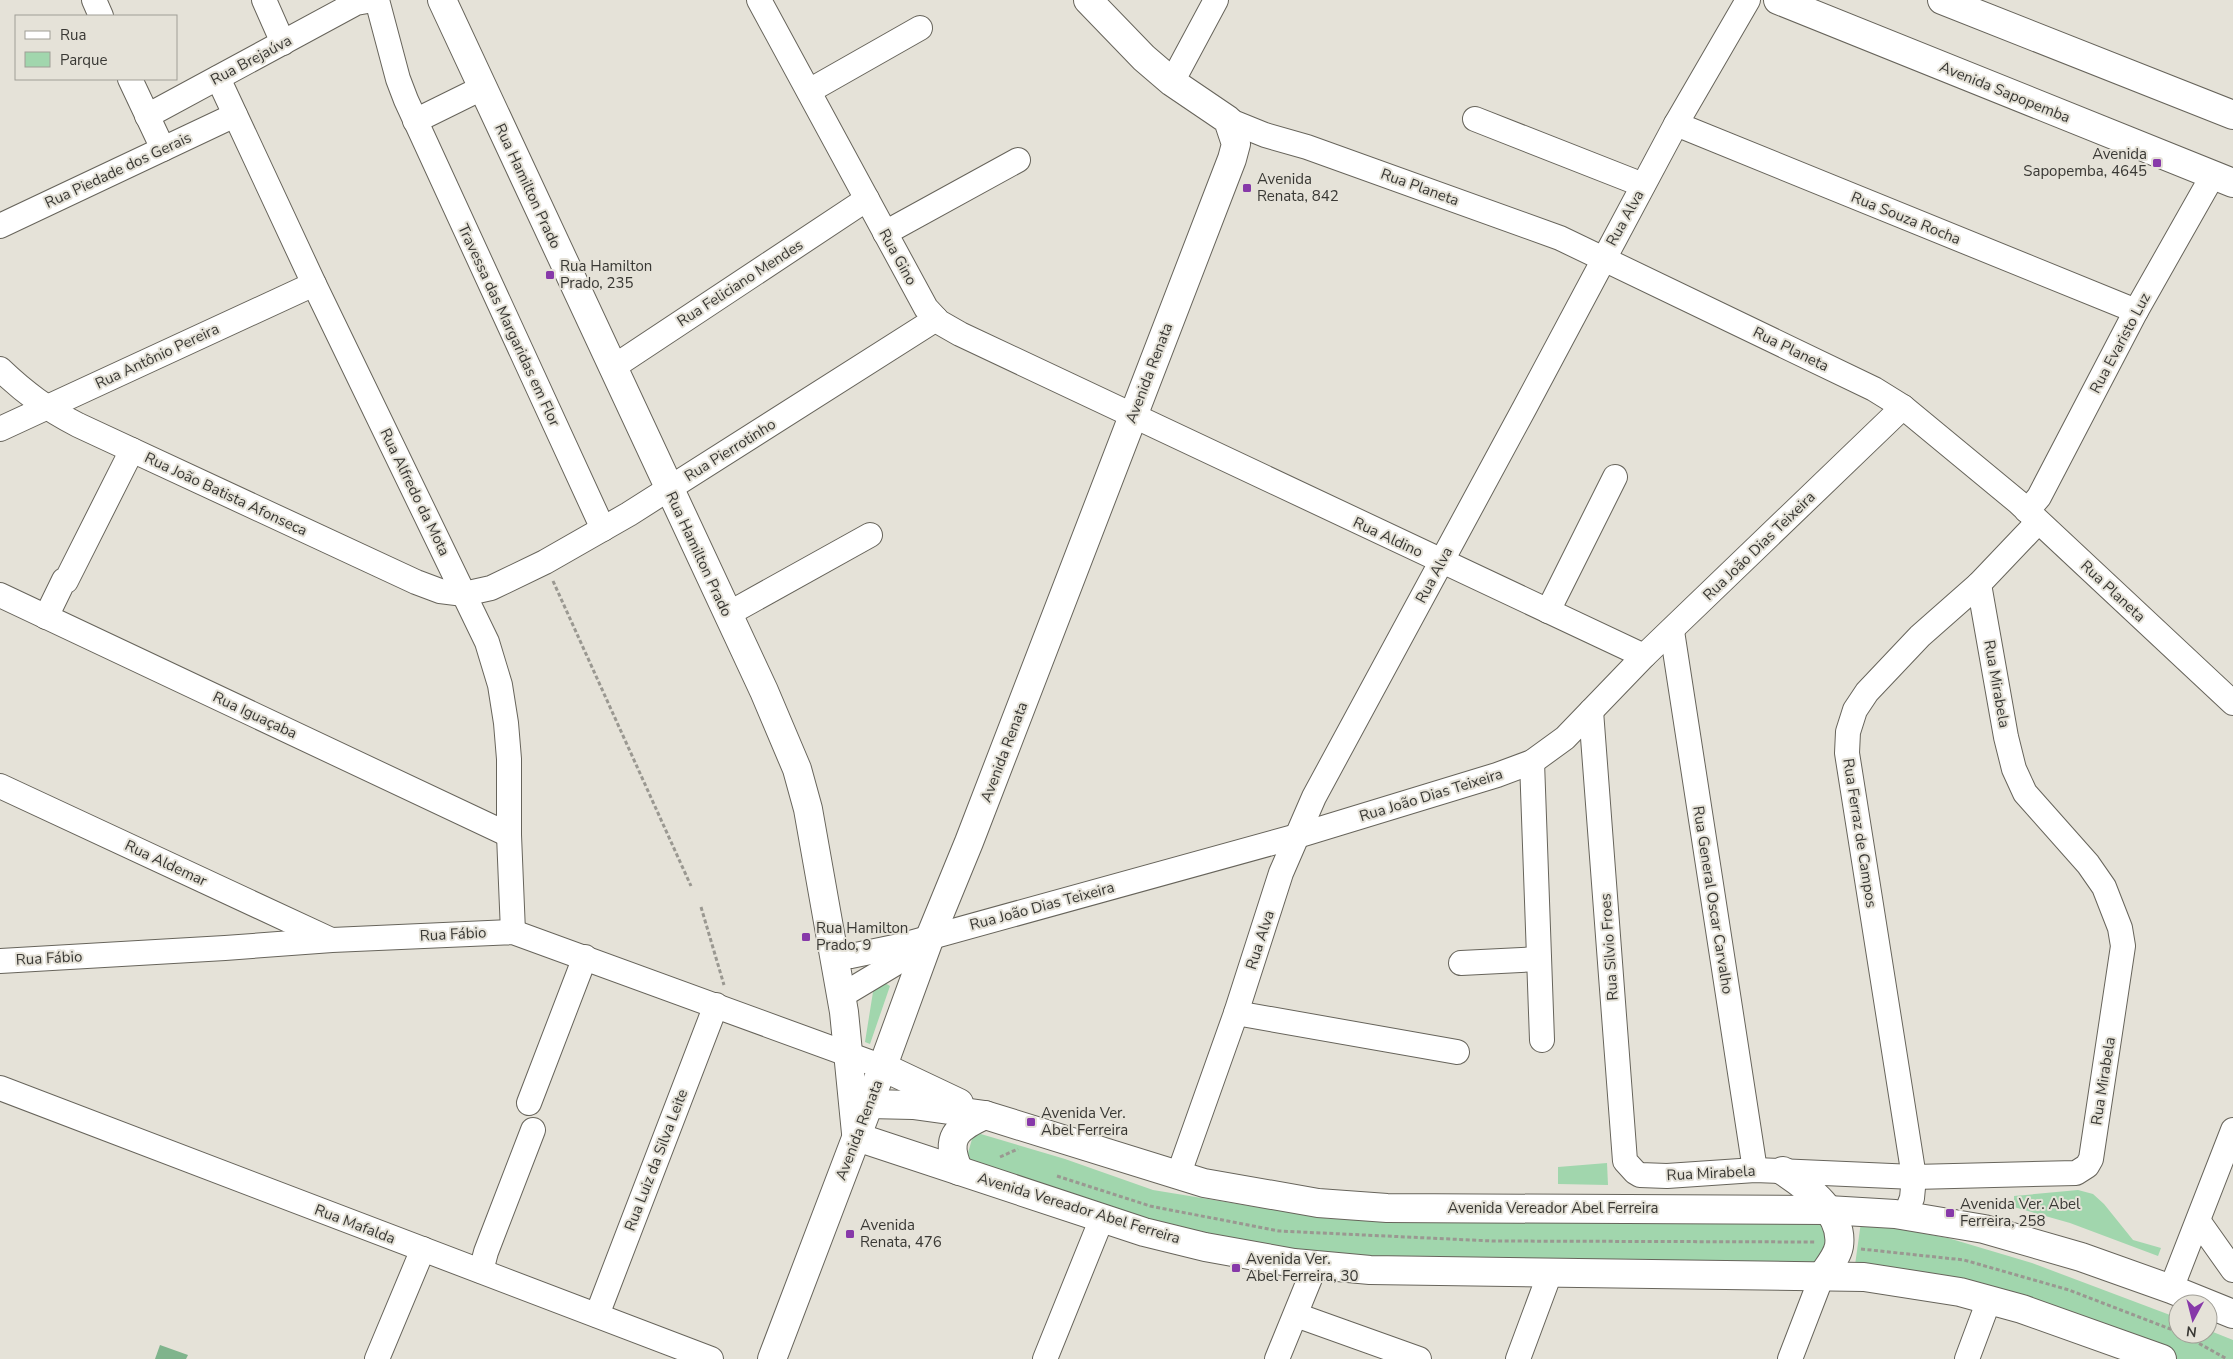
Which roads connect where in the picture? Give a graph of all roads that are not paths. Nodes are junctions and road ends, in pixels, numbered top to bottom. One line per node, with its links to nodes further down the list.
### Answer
1 (94, 0): 11 (street)
2 (264, 0): 13 (street)
3 (442, 0): 17 (main road, Rua Hamilton Prado)
4 (759, 0): 18 (street, Rua Gino)
5 (1088, 0): 16 (main road, Rua Planeta)
6 (1216, 0): 16 (street)
7 (1748, 0): 24 (street, Rua Alva)
8 (1778, 0): 28 (main road, Avenida Sapopemba)
9 (1942, 0): 20 (main road)
10 (361, 1): 13 (street, Rua Brejaúva); 23 (street, Travessa das Margaridas em Flor)
11 (101, 15)
12 (920, 28): 18 (street)
13 (283, 43): 14 (street, Rua Brejaúva)
14 (218, 78): 19 (street, Rua Alfredo da Mota); 21 (street, Rua Brejaúva)
15 (130, 80): 21 (street)
16 (1172, 82): 25 (main road, Rua Planeta)
17 (482, 88): 23 (street); 37 (main road, Rua Hamilton Prado)
18 (808, 91): 30 (street, Rua Gino)
19 (235, 115): 26 (street, Rua Piedade dos Gerais); 34 (street, Rua Alfredo da Mota)
20 (2233, 115)
21 (147, 116): 26 (street)
22 (1475, 119): 29 (street)
23 (416, 121): 47 (street, Travessa das Margaridas em Flor)
24 (1676, 124): 29 (street, Rua Alva); 35 (street, Rua Souza Rocha)
25 (1232, 132): 33 (street, Rua Planeta); 41 (main road, Avenida Renata)
26 (162, 149): 31 (street, Rua Piedade dos Gerais)
27 (1018, 160): 32 (street)
28 (2223, 179): 35 (street, Rua Evaristo Luz)
29 (1643, 185): 33 (street, Rua Alva)
30 (867, 200): 32 (street, Rua Gino); 37 (street, Rua Feliciano Mendes)
31 (0, 226)
32 (885, 233): 36 (street, Rua Gino)
33 (1603, 258): 39 (street, Rua Planeta); 49 (street, Rua Alva)
34 (314, 284): 40 (street, Rua Antônio Pereira); 51 (street, Rua Alfredo da Mota)
35 (2136, 312): 46 (street, Rua Evaristo Luz)
36 (936, 319): 41 (street, Rua Gino); 45 (street, Rua Pierrotinho)
37 (612, 368): 45 (main road, Rua Hamilton Prado)
38 (0, 369): 40 (street, Rua João Batista Afonseca)
39 (1903, 407): 46 (street, Rua Planeta); 56 (street, Rua João Dias Teixeira)
40 (45, 408): 42 (street, Rua Antônio Pereira); 43 (street, Rua João Batista Afonseca)
41 (1132, 417): 49 (street, Rua Aldino); 65 (main road, Avenida Renata)
42 (0, 429)
43 (132, 450): 51 (street, Rua João Batista Afonseca); 55 (street)
44 (1615, 477): 53 (street)
45 (669, 488): 47 (street, Rua Pierrotinho); 54 (main road, Rua Hamilton Prado)
46 (2033, 517): 50 (street, Rua Ferraz de Campos); 58 (street, Rua Planeta)
47 (603, 529): 51 (street, Rua Pierrotinho)
48 (870, 535): 54 (street)
49 (1442, 562): 53 (street, Rua Aldino); 63 (street, Rua Alva)
50 (1979, 584): 91 (street, Rua Ferraz de Campos); 91 (street, Rua Mirabela)
51 (464, 594): 62 (street, Rua Alfredo da Mota)
52 (0, 595): 55 (street, Rua Iguaçaba)
53 (1548, 611): 57 (street, Rua Aldino)
54 (728, 614): 68 (main road, Rua Hamilton Prado)
55 (46, 617): 62 (street, Rua Iguaçaba)
56 (1672, 631): 57 (street, Rua João Dias Teixeira); 86 (street, Rua General Oscar Carvalho)
57 (1644, 656): 59 (street, Rua João Dias Teixeira)
58 (2233, 703)
59 (1591, 712): 60 (street, Rua João Dias Teixeira); 89 (street, Rua Silvio Froes)
60 (1532, 762): 63 (street, Rua João Dias Teixeira); 69 (street)
61 (0, 786): 66 (street, Rua Aldemar)
62 (509, 835): 64 (street, Rua Alfredo da Mota)
63 (1297, 836): 65 (street, Rua João Dias Teixeira); 74 (street, Rua Alva)
64 (514, 932): 66 (street, Rua Fábio); 67 (street, Rua Fábio)
65 (930, 937): 68 (street, Rua João Dias Teixeira); 72 (street); 78 (main road, Avenida Renata)
66 (332, 940): 70 (street, Rua Fábio)
67 (585, 957): 73 (street, Rua Fábio); 80 (street)
68 (833, 957): 72 (main road, Rua Hamilton Prado)
69 (1539, 959): 71 (street); 75 (street)
70 (0, 961)
71 (1461, 963)
72 (841, 996): 77 (main road, Rua Hamilton Prado)
73 (724, 1008): 77 (street, Rua Fábio); 105 (street, Rua Luiz da Silva Leite)
74 (1236, 1013): 76 (street); 90 (street, Rua Alva)
75 (1542, 1040)
76 (1457, 1052)
77 (848, 1054): 78 (street, Rua Fábio); 85 (main road, Rua Hamilton Prado)
78 (883, 1067): 81 (main road, Avenida Renata); 82 (main road)
79 (0, 1088): 96 (street, Rua Mafalda)
80 (529, 1103)
81 (869, 1104): 82 (main road, Avenida Vereador Abel Ferreira); 85 (main road, Avenida Renata)
82 (986, 1115): 87 (main road); 90 (main road, Avenida Vereador Abel Ferreira)
83 (533, 1130): 99 (street)
84 (2233, 1130): 95 (street)
85 (857, 1138): 87 (main road, Avenida Vereador Abel Ferreira); 110 (main road, Avenida Renata)
86 (1755, 1170): 88 (street, Rua Mirabela); 89 (street, Rua Mirabela)
87 (959, 1171): 94 (main road, Avenida Vereador Abel Ferreira)
88 (1783, 1171): 91 (street, Rua Mirabela); 92 (main road)
89 (1640, 1175)
90 (1178, 1176): 92 (main road, Avenida Vereador Abel Ferreira)
91 (1914, 1177): 93 (street, Rua Ferraz de Campos)
92 (1828, 1210): 93 (main road, Avenida Vereador Abel Ferreira); 101 (main road)
93 (1905, 1216): 102 (main road, Avenida Vereador Abel Ferreira)
94 (1102, 1218): 97 (main road, Avenida Vereador Abel Ferreira); 111 (street)
95 (2199, 1222): 98 (street); 102 (street)
96 (423, 1249): 99 (street, Rua Mafalda); 108 (street)
97 (1315, 1266): 100 (main road, Avenida Vereador Abel Ferreira); 106 (street)
98 (2233, 1270)
99 (481, 1271): 105 (street, Rua Mafalda)
100 (1550, 1272): 101 (main road, Avenida Vereador Abel Ferreira); 114 (street)
101 (1822, 1276): 103 (main road, Avenida Vereador Abel Ferreira); 115 (street)
102 (2171, 1289): 104 (main road, Avenida Vereador Abel Ferreira)
103 (1989, 1300): 107 (main road, Avenida Vereador Abel Ferreira); 116 (street)
104 (2233, 1314)
105 (596, 1315): 109 (street, Rua Mafalda)
106 (1296, 1315): 112 (street); 113 (street)
107 (2152, 1357)
108 (377, 1359)
109 (711, 1359)
110 (772, 1359)
111 (1045, 1359)
112 (1277, 1359)
113 (1419, 1359)
114 (1518, 1359)
115 (1790, 1359)
116 (1967, 1359)

